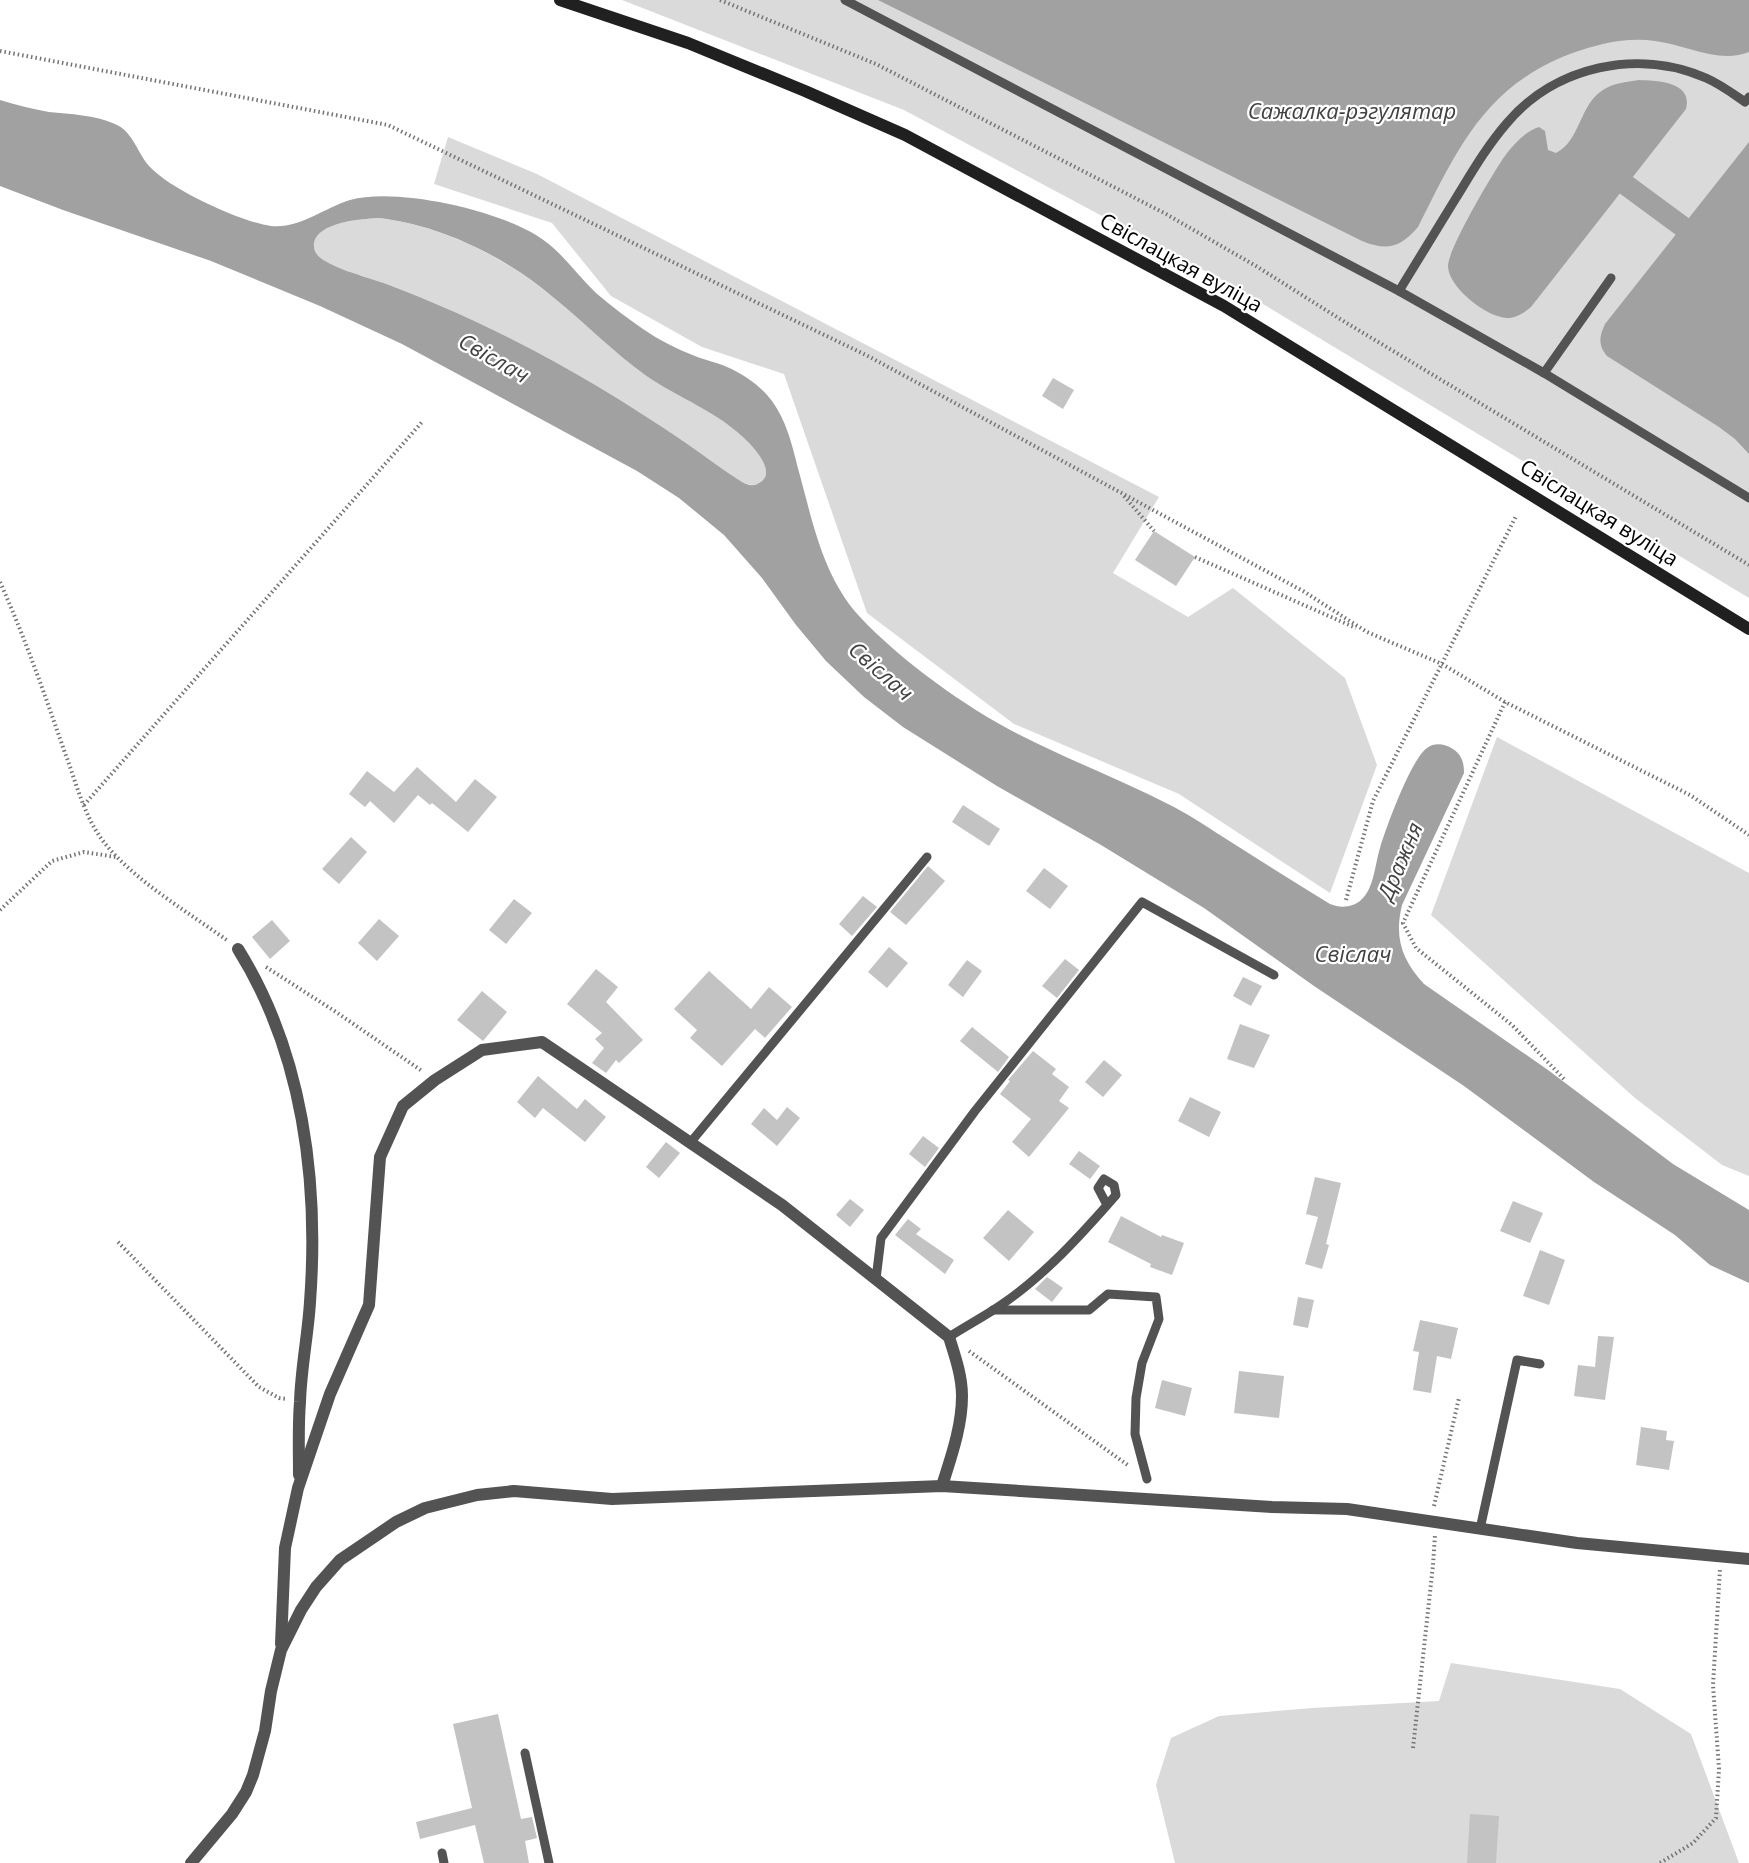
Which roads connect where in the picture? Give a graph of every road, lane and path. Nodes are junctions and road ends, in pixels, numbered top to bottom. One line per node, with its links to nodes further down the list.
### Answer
1 (560, 0): 17 (main road, Свіслацкая вуліца)
2 (720, 0): 15 (path)
3 (845, 0): 7 (lane)
4 (0, 51): 10 (path)
5 (1749, 97): 7 (lane)
6 (1611, 278): 8 (lane)
7 (1399, 291): 8 (lane)
8 (1544, 373): 11 (lane)
9 (423, 421): 16 (path)
10 (1122, 493): 13 (path); 18 (path)
11 (1749, 498)
12 (1516, 516): 19 (path)
13 (1154, 531)
14 (1195, 557): 18 (path)
15 (1749, 565)
16 (0, 582)
17 (1749, 629)
18 (1367, 632): 19 (path)
19 (1442, 664): 20 (path); 24 (path)
20 (1505, 702): 21 (path); 28 (path)
21 (1749, 835)
22 (117, 857): 25 (path)
23 (927, 857): 29 (lane)
24 (1346, 900)
25 (0, 910)
26 (238, 949): 37 (street)
27 (1274, 975): 32 (lane)
28 (1564, 1079)
29 (690, 1143): 32 (street); 40 (street)
30 (1107, 1205): 33 (lane)
31 (118, 1242): 37 (path)
32 (876, 1280): 34 (street)
33 (993, 1310): 34 (lane); 38 (lane)
34 (949, 1337): 38 (path); 39 (street)
35 (1540, 1364): 42 (lane)
36 (1459, 1398): 41 (path)
37 (300, 1400): 40 (street)
38 (1147, 1479)
39 (942, 1486): 41 (street); 45 (street)
40 (298, 1488): 45 (street)
41 (1433, 1522): 42 (street); 46 (path)
42 (1480, 1529): 43 (street)
43 (1720, 1557): 44 (street); 50 (path)
44 (1749, 1559)
45 (281, 1650): 48 (street)
46 (1413, 1748)
47 (525, 1753): 49 (lane)
48 (191, 1863)
49 (549, 1863)
50 (1660, 1863)

